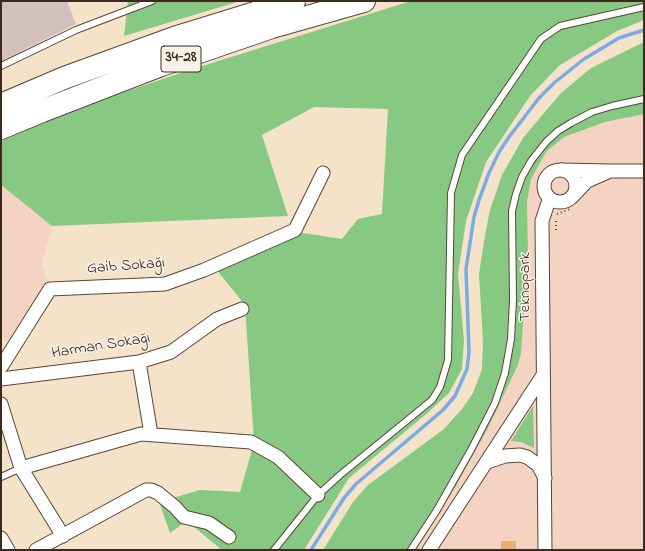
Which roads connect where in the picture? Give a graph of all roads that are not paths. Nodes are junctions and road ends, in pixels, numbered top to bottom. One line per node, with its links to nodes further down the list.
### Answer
1 (152, 1): 5 (lane)
2 (294, 1): 7 (highway, 34-28)
3 (364, 1): 8 (highway, 34-28)
4 (644, 7): 26 (lane)
5 (1, 66)
6 (644, 100): 33 (lane)
7 (1, 105)
8 (1, 128)
9 (559, 170): 10 (street); 13 (street); 14 (street)
10 (610, 171): 11 (street); 14 (street)
11 (644, 171)
12 (323, 173): 17 (street, Gaib Sokağı)
13 (549, 200): 14 (street); 18 (street, Teknopark)
14 (571, 203)
15 (242, 309): 16 (street, Harman Sokağı)
16 (139, 362): 19 (street, Harman Sokağı); 21 (street)
17 (1, 367)
18 (543, 375): 22 (street); 25 (street, Teknopark)
19 (1, 379)
20 (1, 404): 23 (street)
21 (151, 434): 23 (street); 26 (street)
22 (487, 462): 25 (street); 34 (street)
23 (21, 468): 24 (lane); 27 (street)
24 (1, 476)
25 (545, 478): 35 (street, Teknopark)
26 (318, 495): 32 (lane)
27 (63, 536): 28 (street); 31 (street)
28 (229, 537)
29 (1, 538): 30 (street)
30 (8, 550)
31 (36, 550)
32 (274, 550)
33 (411, 550)
34 (430, 550)
35 (545, 550)

